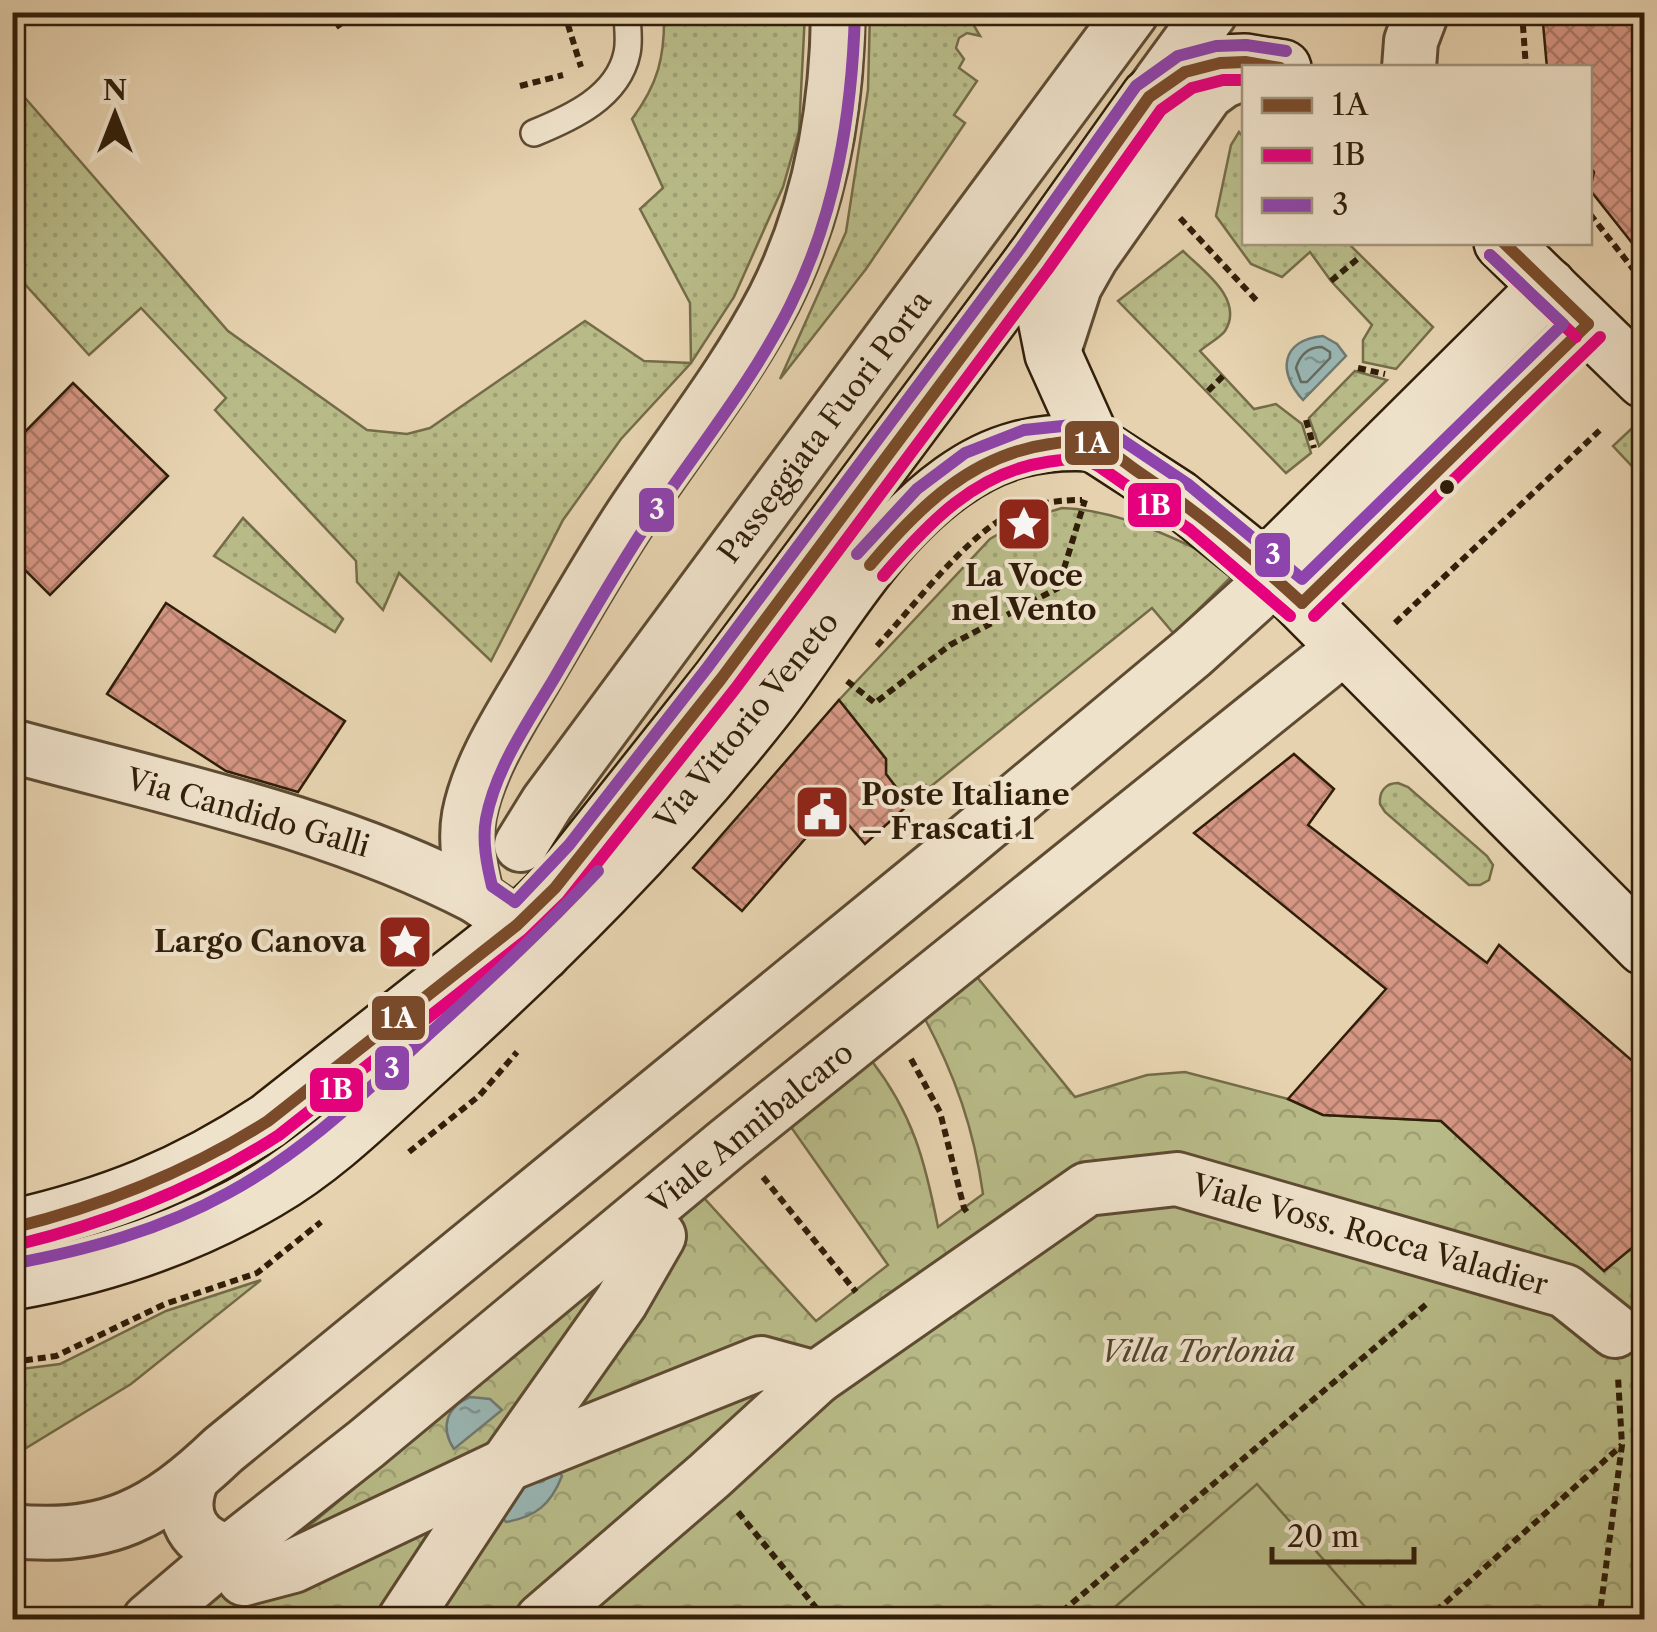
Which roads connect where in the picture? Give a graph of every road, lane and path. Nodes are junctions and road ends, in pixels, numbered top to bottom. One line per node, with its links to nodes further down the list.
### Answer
1 (358, 12): 9 (path)
2 (564, 12): 14 (path)
3 (627, 12): 16 (lane)
4 (838, 12): 42 (street)
5 (1132, 12): 41 (street, Passeggiata Fuori Porta)
6 (1211, 12): 15 (street)
7 (1422, 12): 10 (street)
8 (1522, 12): 11 (path)
9 (336, 27)
10 (1409, 65)
11 (1526, 65)
12 (1242, 66): 15 (main road)
13 (1242, 76): 26 (street)
14 (520, 86)
15 (1149, 97): 21 (main road, Via Vittorio Veneto)
16 (534, 133)
17 (1592, 217): 23 (path)
18 (1199, 235): 24 (path)
19 (1505, 245): 25 (main road)
20 (1361, 256): 22 (path)
21 (1034, 259): 26 (main road); 42 (main road, Via Vittorio Veneto)
22 (1331, 281)
23 (1644, 283)
24 (1258, 301)
25 (1573, 309): 30 (main road); 37 (main road)
26 (1054, 354): 34 (main road)
27 (1358, 368): 29 (path)
28 (1223, 376): 31 (path)
29 (1391, 376)
30 (1644, 380)
31 (1208, 390)
32 (1306, 420): 35 (path)
33 (1600, 430): 38 (path)
34 (1094, 443): 37 (main road); 42 (main road, Via Vittorio Veneto)
35 (1315, 450)
36 (1085, 500): 39 (path)
37 (1284, 586): 38 (main road); 57 (street)
38 (1370, 635): 43 (main road); 59 (street, Viale Annibalcaro)
39 (846, 680)
40 (12, 746): 42 (street, Via Candido Galli)
41 (522, 844)
42 (512, 925): 47 (main road, Via Vittorio Veneto); 50 (main road, Via Vittorio Veneto)
43 (1644, 947)
44 (908, 1052): 46 (path)
45 (762, 1175): 51 (path)
46 (964, 1208)
47 (12, 1228)
48 (659, 1236): 55 (street)
49 (1473, 1266): 52 (street, Viale Voss. Rocca Valadier); 53 (street, Viale Voss. Rocca Valadier); 64 (path)
50 (12, 1282)
51 (855, 1290)
52 (1615, 1331): 54 (path)
53 (816, 1378): 55 (street); 56 (street, Viale Voss. Rocca Valadier)
54 (1622, 1445): 65 (path); 66 (path)
55 (506, 1465): 59 (street); 61 (street)
56 (709, 1476): 62 (street, Viale Voss. Rocca Valadier); 63 (path)
57 (190, 1482): 58 (street); 59 (street)
58 (32, 1532)
59 (237, 1565): 60 (street, Viale Annibalcaro)
60 (150, 1620)
61 (404, 1620)
62 (542, 1620)
63 (826, 1620)
64 (1052, 1620)
65 (1426, 1620)
66 (1599, 1620)

